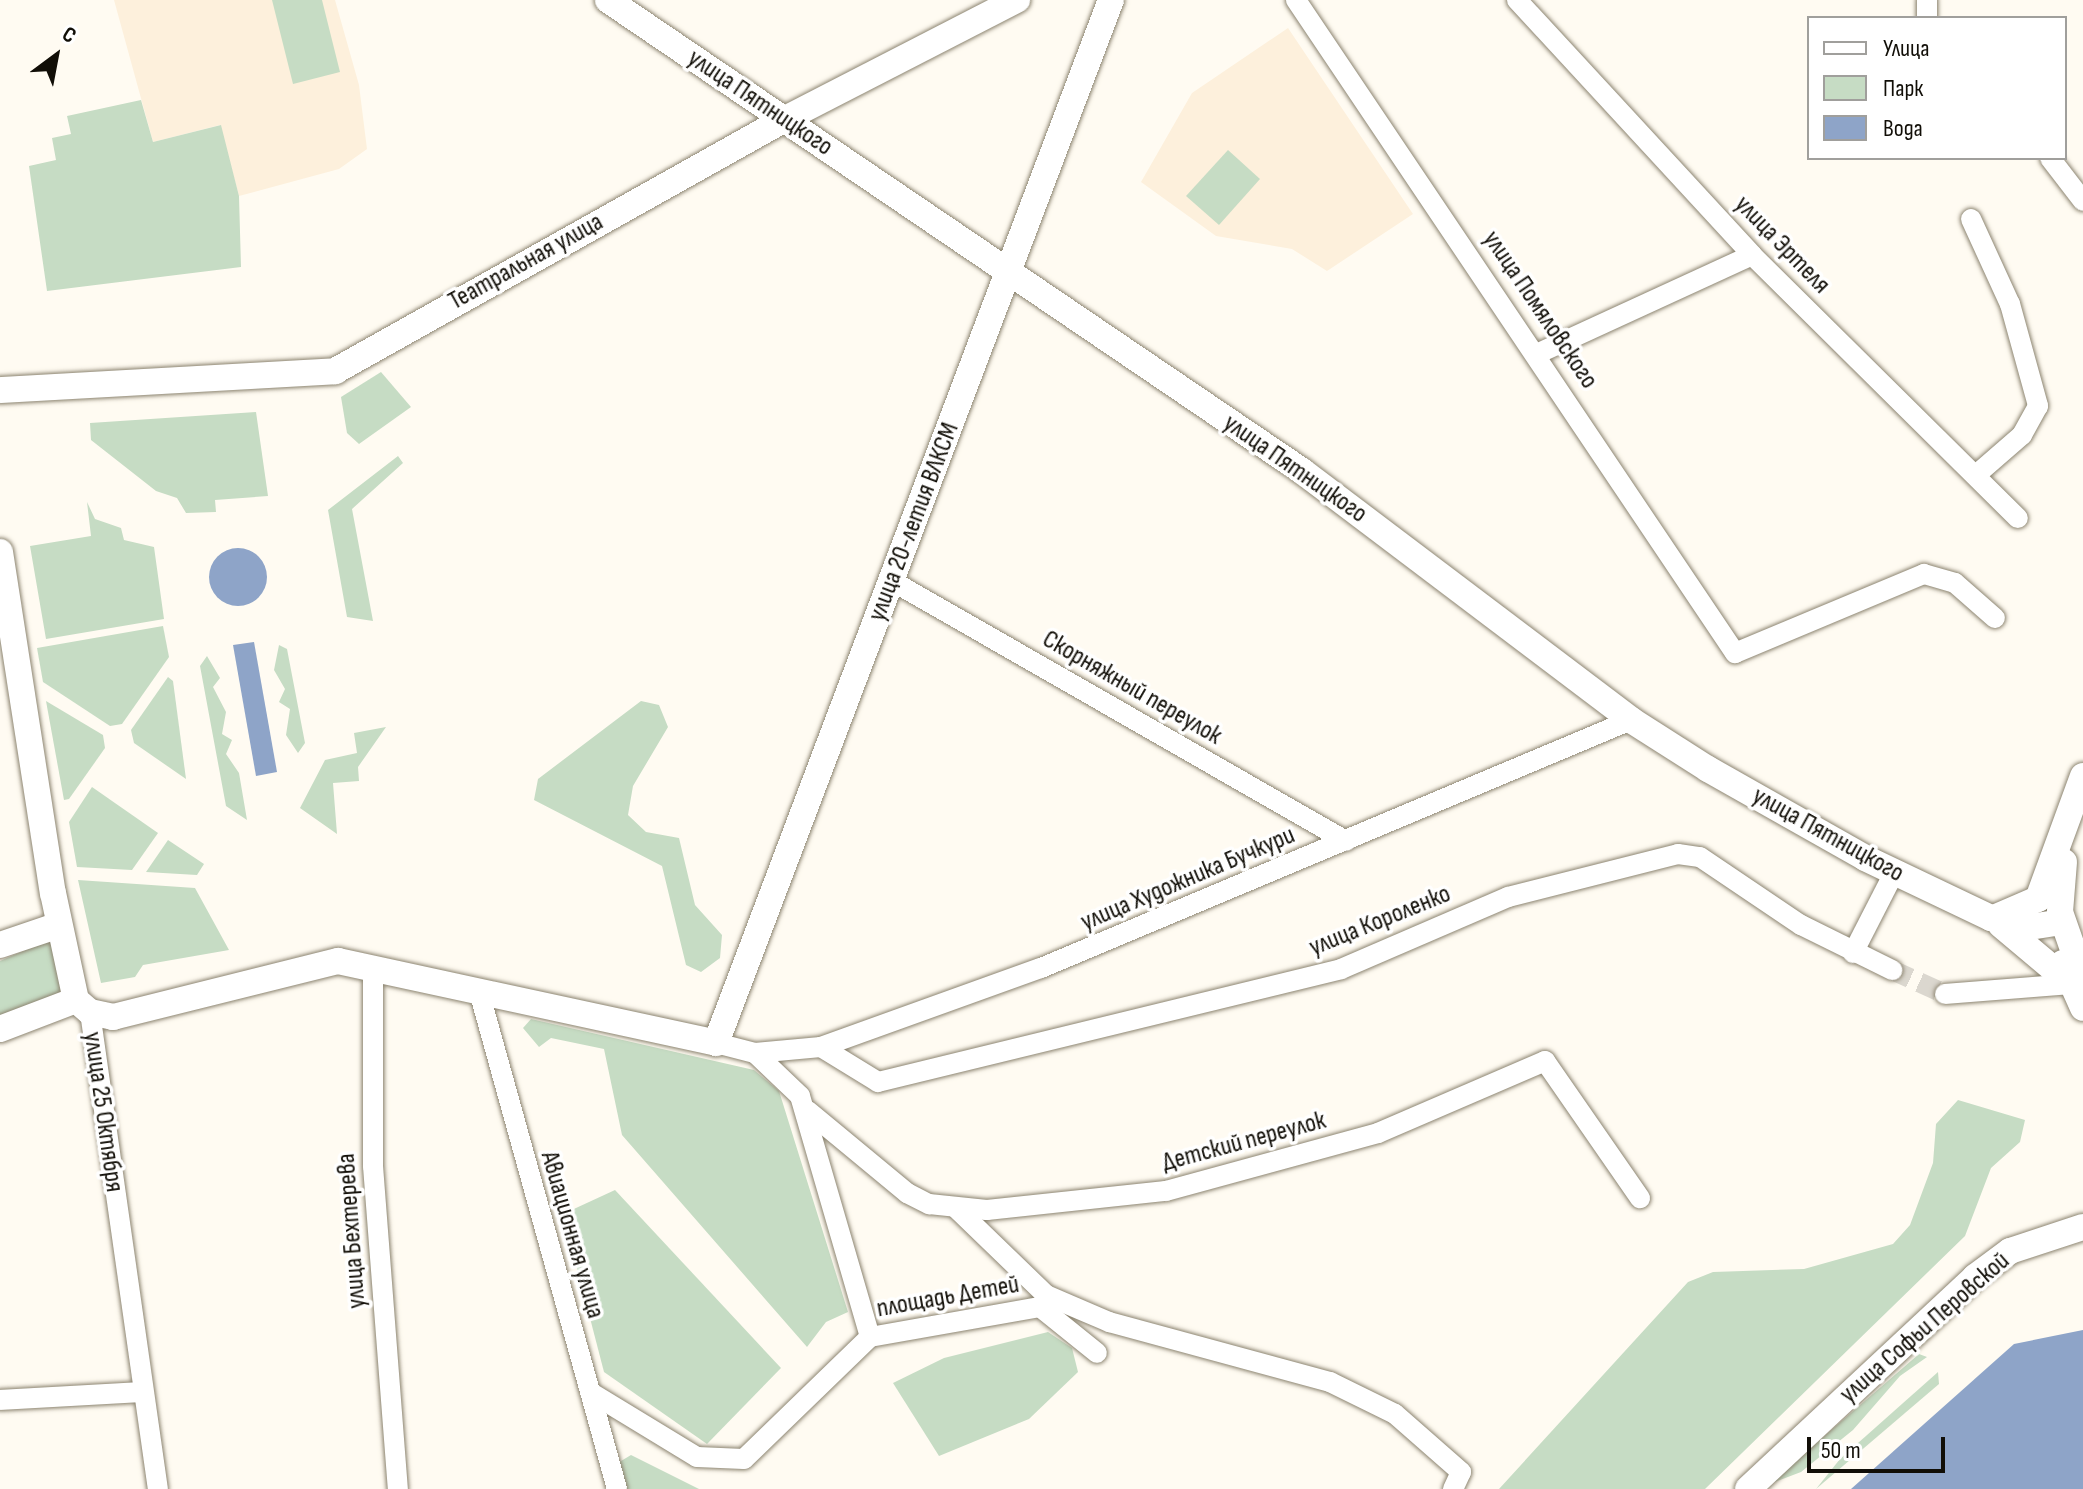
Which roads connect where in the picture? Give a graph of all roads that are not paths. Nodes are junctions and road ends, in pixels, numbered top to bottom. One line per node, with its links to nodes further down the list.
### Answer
1 (608, 0): 6 (street, улица Пятницкого)
2 (1111, 0): 11 (street, улица 20-летия ВЛКСМ)
3 (1296, 0): 12 (street, улица Помяловского)
4 (1517, 0): 10 (street, улица Эртеля)
5 (1003, 4): 6 (street, Театральная улица)
6 (785, 119): 11 (street, улица Пятницкого); 13 (street, Театральная улица)
7 (2052, 160): 8 (street)
8 (2083, 201)
9 (1971, 219): 14 (street)
10 (1752, 255): 12 (street); 14 (street, улица Эртеля)
11 (1007, 273): 17 (street, улица 20-летия ВЛКСМ); 20 (street, улица Пятницкого)
12 (1539, 353): 19 (street, улица Помяловского)
13 (0, 390)
14 (1976, 475): 15 (street, улица Эртеля)
15 (2018, 518)
16 (0, 552): 18 (street, улица 25 Октября)
17 (892, 581): 23 (street, Скорняжный переулок); 38 (street, улица 20-летия ВЛКСМ)
18 (5, 616): 28 (street, улица 25 Октября)
19 (1995, 618)
20 (1631, 720): 23 (street, улица Художника Бучкури); 25 (street, улица Пятницкого)
21 (2083, 776): 24 (street)
22 (2083, 805): 27 (street)
23 (1346, 841): 39 (street, улица Художника Бучкури)
24 (2047, 870): 26 (street); 27 (street)
25 (1894, 873): 26 (street, улица Пятницкого); 30 (street)
26 (1991, 918): 27 (street); 33 (street)
27 (2056, 924): 33 (street)
28 (59, 925): 29 (street); 36 (street, улица 25 Октября)
29 (0, 945)
30 (1853, 953): 32 (street, улица Короленко); 39 (street, улица Короленко)
31 (373, 969): 35 (street); 36 (street); 53 (street, улица Бехтерева)
32 (1892, 970)
33 (2079, 990): 34 (street)
34 (1945, 994)
35 (480, 995): 38 (street); 50 (street, Авиационная улица)
36 (83, 1006): 37 (street); 49 (street, улица 25 Октября)
37 (0, 1029)
38 (716, 1043): 40 (street)
39 (821, 1047): 40 (street, улица Художника Бучкури)
40 (755, 1053): 41 (street, Детский переулок)
41 (808, 1111): 43 (street, Детский переулок); 47 (street)
42 (1640, 1198): 43 (street, Детский переулок)
43 (955, 1207): 55 (street)
44 (2083, 1218): 46 (street)
45 (2083, 1227): 46 (street, улица Софьи Перовской)
46 (2056, 1236): 56 (street, улица Софьи Перовской)
47 (870, 1337): 48 (street, площадь Детей); 50 (street, площадь Детей)
48 (1097, 1353)
49 (141, 1392): 51 (street); 52 (street, улица 25 Октября)
50 (590, 1392): 54 (street, Авиационная улица)
51 (0, 1400)
52 (158, 1489)
53 (398, 1489)
54 (617, 1489)
55 (1453, 1489)
56 (1748, 1489)

